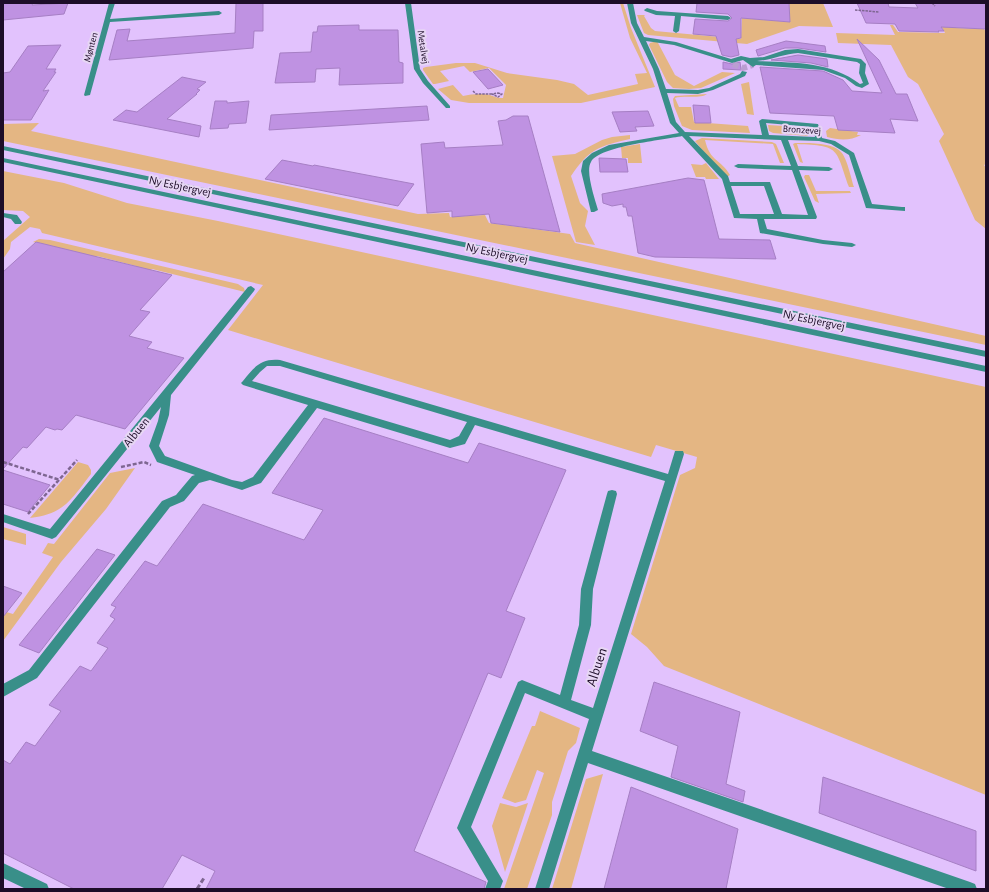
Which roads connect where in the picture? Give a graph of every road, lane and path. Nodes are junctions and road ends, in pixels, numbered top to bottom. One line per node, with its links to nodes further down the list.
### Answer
1 (112, 3): 14 (street, Mønten)
2 (408, 3): 23 (street, Metalvej)
3 (630, 3): 9 (street)
4 (652, 3): 7 (street)
5 (932, 3): 6 (path)
6 (935, 6)
7 (647, 10): 9 (street); 12 (street)
8 (855, 10): 10 (path)
9 (632, 12): 16 (street)
10 (879, 12)
11 (219, 13): 14 (street)
12 (678, 14): 13 (street); 15 (street)
13 (728, 18)
14 (106, 21): 22 (street, Mønten)
15 (676, 31)
16 (641, 39): 17 (street); 20 (street)
17 (752, 62): 17 (street)
18 (744, 72): 20 (street)
19 (473, 91): 21 (path)
20 (664, 91): 24 (street)
21 (492, 94)
22 (87, 95)
23 (448, 107)
24 (684, 134): 25 (street, Bronzevej); 33 (street); 35 (street, Bronzevej)
25 (766, 137): 26 (street, Bronzevej); 27 (street)
26 (784, 138): 27 (street, Bronzevej); 31 (street)
27 (819, 139): 34 (street, Bronzevej)
28 (3, 148): 42 (street, Ny Esbjergvej)
29 (3, 160): 43 (street, Ny Esbjergvej)
30 (738, 166): 31 (street)
31 (795, 168): 32 (street); 38 (street)
32 (829, 169)
33 (727, 184): 37 (street); 38 (street)
34 (902, 209)
35 (594, 210)
36 (3, 215): 39 (street)
37 (760, 216): 38 (street); 40 (street)
38 (778, 217)
39 (18, 222)
40 (852, 245)
41 (252, 289): 44 (street, Albuen)
42 (986, 354)
43 (986, 369)
44 (166, 395): 51 (street, Albuen); 52 (street)
45 (315, 403): 46 (street); 46 (street); 52 (street)
46 (473, 420): 53 (street)
47 (679, 454): 53 (street, Albuen)
48 (77, 460): 54 (path)
49 (3, 462): 54 (path)
50 (158, 467): 51 (path)
51 (103, 472): 57 (street, Albuen)
52 (212, 476): 58 (street)
53 (671, 479): 60 (street, Albuen)
54 (60, 480): 57 (path)
55 (612, 494): 59 (street)
56 (3, 518): 57 (street, Albuen)
57 (20, 524)
58 (3, 691)
59 (564, 703): 60 (street); 66 (street)
60 (596, 716): 61 (street, Albuen)
61 (584, 755): 67 (street, Albuen); 68 (street)
62 (3, 870): 64 (street)
63 (204, 878): 65 (path)
64 (42, 889)
65 (197, 889)
66 (492, 889)
67 (542, 889)
68 (970, 889)

